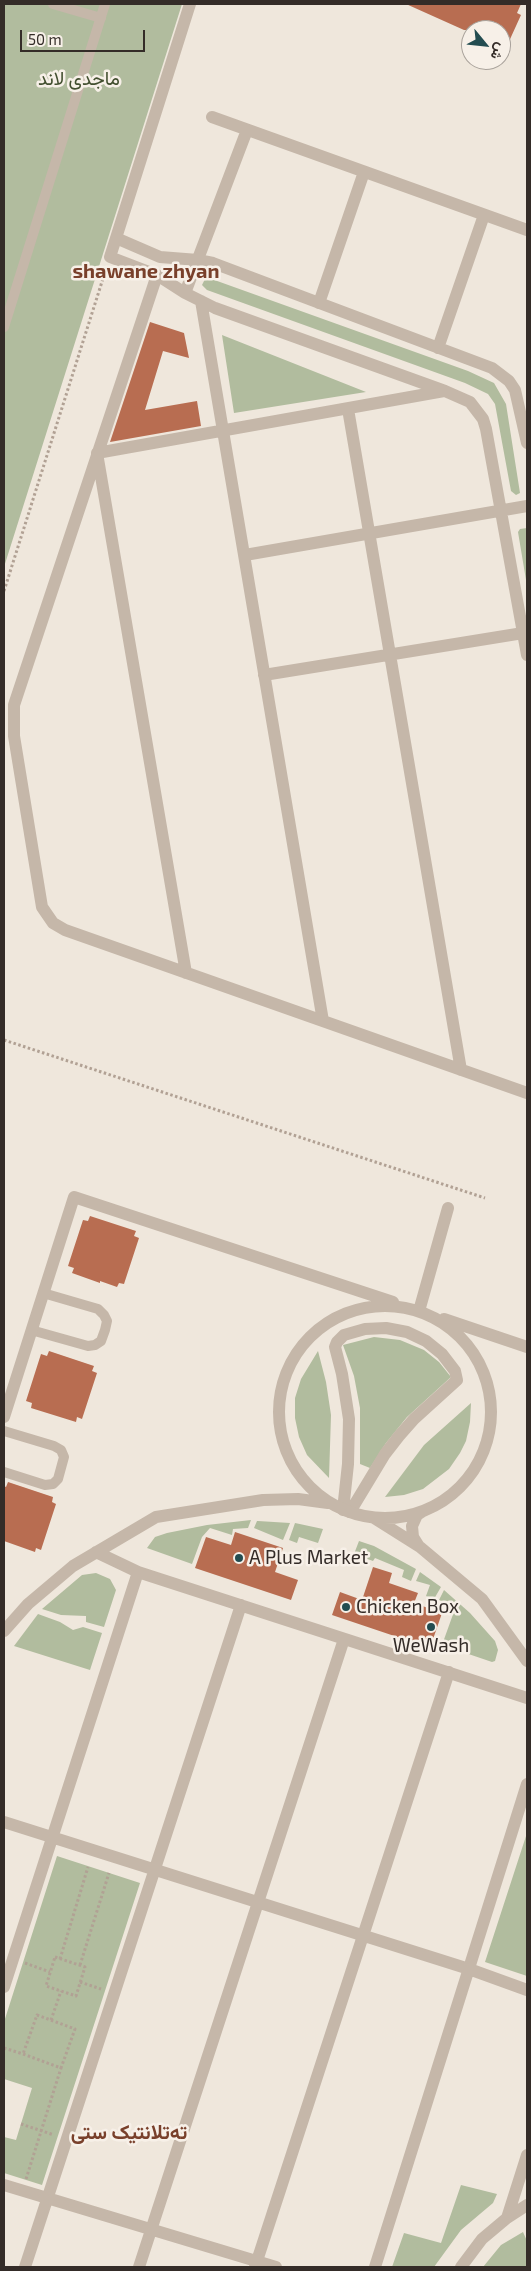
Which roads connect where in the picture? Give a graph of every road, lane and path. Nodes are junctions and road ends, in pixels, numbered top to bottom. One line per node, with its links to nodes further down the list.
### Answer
1 (53, 4): 4 (lane)
2 (105, 4): 4 (lane)
3 (190, 4): 10 (street)
4 (101, 18): 15 (lane)
5 (212, 117): 6 (street)
6 (247, 130): 7 (street); 12 (street)
7 (364, 172): 8 (street); 17 (street)
8 (484, 215): 9 (street); 19 (street)
9 (527, 230)
10 (116, 238): 11 (street); 12 (street)
11 (110, 257): 13 (street); 29 (path)
12 (198, 260): 14 (street); 17 (street)
13 (157, 275): 14 (street); 24 (street)
14 (185, 293): 16 (street)
15 (8, 301): 18 (lane)
16 (201, 302): 20 (street); 22 (street)
17 (319, 303): 19 (street)
18 (4, 327)
19 (438, 348): 23 (street)
20 (445, 391): 21 (street); 26 (street)
21 (348, 409): 22 (street); 27 (street)
22 (223, 430): 24 (street); 28 (street)
23 (527, 443)
24 (97, 453): 34 (street); 34 (street)
25 (527, 506): 26 (street)
26 (501, 511): 27 (street); 30 (street)
27 (369, 534): 28 (street); 31 (street)
28 (245, 555): 33 (street)
29 (4, 591)
30 (523, 633): 31 (street); 32 (street)
31 (390, 654): 33 (street); 37 (street)
32 (527, 655)
33 (264, 675): 35 (street)
34 (186, 973): 35 (street)
35 (323, 1021): 37 (street)
36 (4, 1040): 39 (path)
37 (461, 1070): 38 (street)
38 (527, 1093)
39 (484, 1198)
40 (448, 1208): 42 (street)
41 (43, 1293): 42 (street); 43 (street); 43 (lane)
42 (419, 1311): 44 (street); 47 (street); 52 (street)
43 (31, 1330): 45 (street)
44 (527, 1347)
45 (4, 1417)
46 (4, 1431): 48 (lane)
47 (296, 1470): 49 (street); 50 (street)
48 (4, 1472)
49 (279, 1500): 50 (street); 55 (street)
50 (330, 1503): 51 (street)
51 (347, 1511): 51 (street); 53 (street)
52 (423, 1511): 53 (street); 54 (street)
53 (372, 1517): 54 (street)
54 (420, 1547): 60 (street)
55 (96, 1552): 56 (street); 58 (street)
56 (138, 1572): 57 (street); 65 (street)
57 (241, 1605): 59 (street); 67 (street)
58 (4, 1631)
59 (344, 1639): 61 (street); 69 (street)
60 (527, 1661)
61 (449, 1672): 62 (street); 70 (street)
62 (527, 1698)
63 (527, 1784): 74 (street)
64 (4, 1822): 65 (street)
65 (52, 1838): 67 (street); 77 (street)
66 (88, 1867): 71 (path)
67 (154, 1870): 69 (street); 91 (street)
68 (110, 1873): 73 (path)
69 (258, 1902): 70 (street); 94 (street)
70 (363, 1935): 74 (street); 95 (street)
71 (60, 1959): 73 (path); 75 (path)
72 (23, 1962): 75 (path)
73 (80, 1965): 76 (path)
74 (469, 1969): 79 (street); 99 (street)
75 (50, 1972): 80 (path)
76 (80, 1982): 78 (path); 80 (path)
77 (4, 1987)
78 (105, 1990)
79 (527, 1990)
80 (61, 1991): 81 (path)
81 (51, 2020): 83 (path); 84 (path)
82 (4, 2048): 83 (path)
83 (23, 2054): 84 (path)
84 (61, 2068): 86 (path)
85 (21, 2124): 86 (path)
86 (41, 2130): 87 (path); 89 (path)
87 (58, 2136)
88 (527, 2155): 93 (street)
89 (25, 2180)
90 (4, 2185): 91 (street)
91 (48, 2199): 94 (street); 96 (street)
92 (527, 2205): 93 (street)
93 (507, 2218): 100 (street)
94 (151, 2229): 95 (street); 97 (street)
95 (256, 2264): 98 (street)
96 (25, 2267)
97 (139, 2267)
98 (276, 2267)
99 (375, 2267)
100 (461, 2267)

